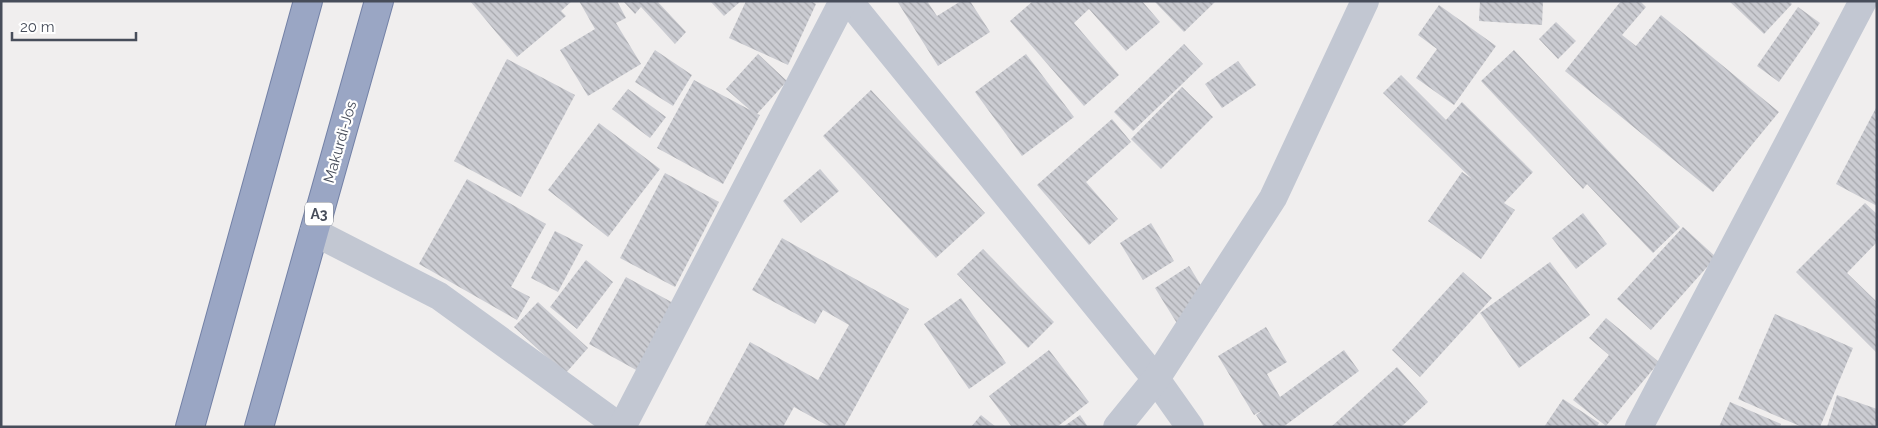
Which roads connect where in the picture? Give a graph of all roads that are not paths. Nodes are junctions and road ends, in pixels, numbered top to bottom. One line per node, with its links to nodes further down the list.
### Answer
1 (308, 1): 9 (highway)
2 (380, 1): 7 (highway, Makurdi-Jos / A3)
3 (843, 1): 11 (street)
4 (849, 1): 8 (street)
5 (1365, 1): 8 (street)
6 (1862, 1): 14 (street)
7 (314, 232): 10 (highway, Makurdi-Jos / A3); 11 (street)
8 (1156, 379): 12 (street); 13 (street)
9 (190, 427)
10 (260, 427)
11 (621, 427)
12 (1117, 427)
13 (1190, 427)
14 (1639, 427)

